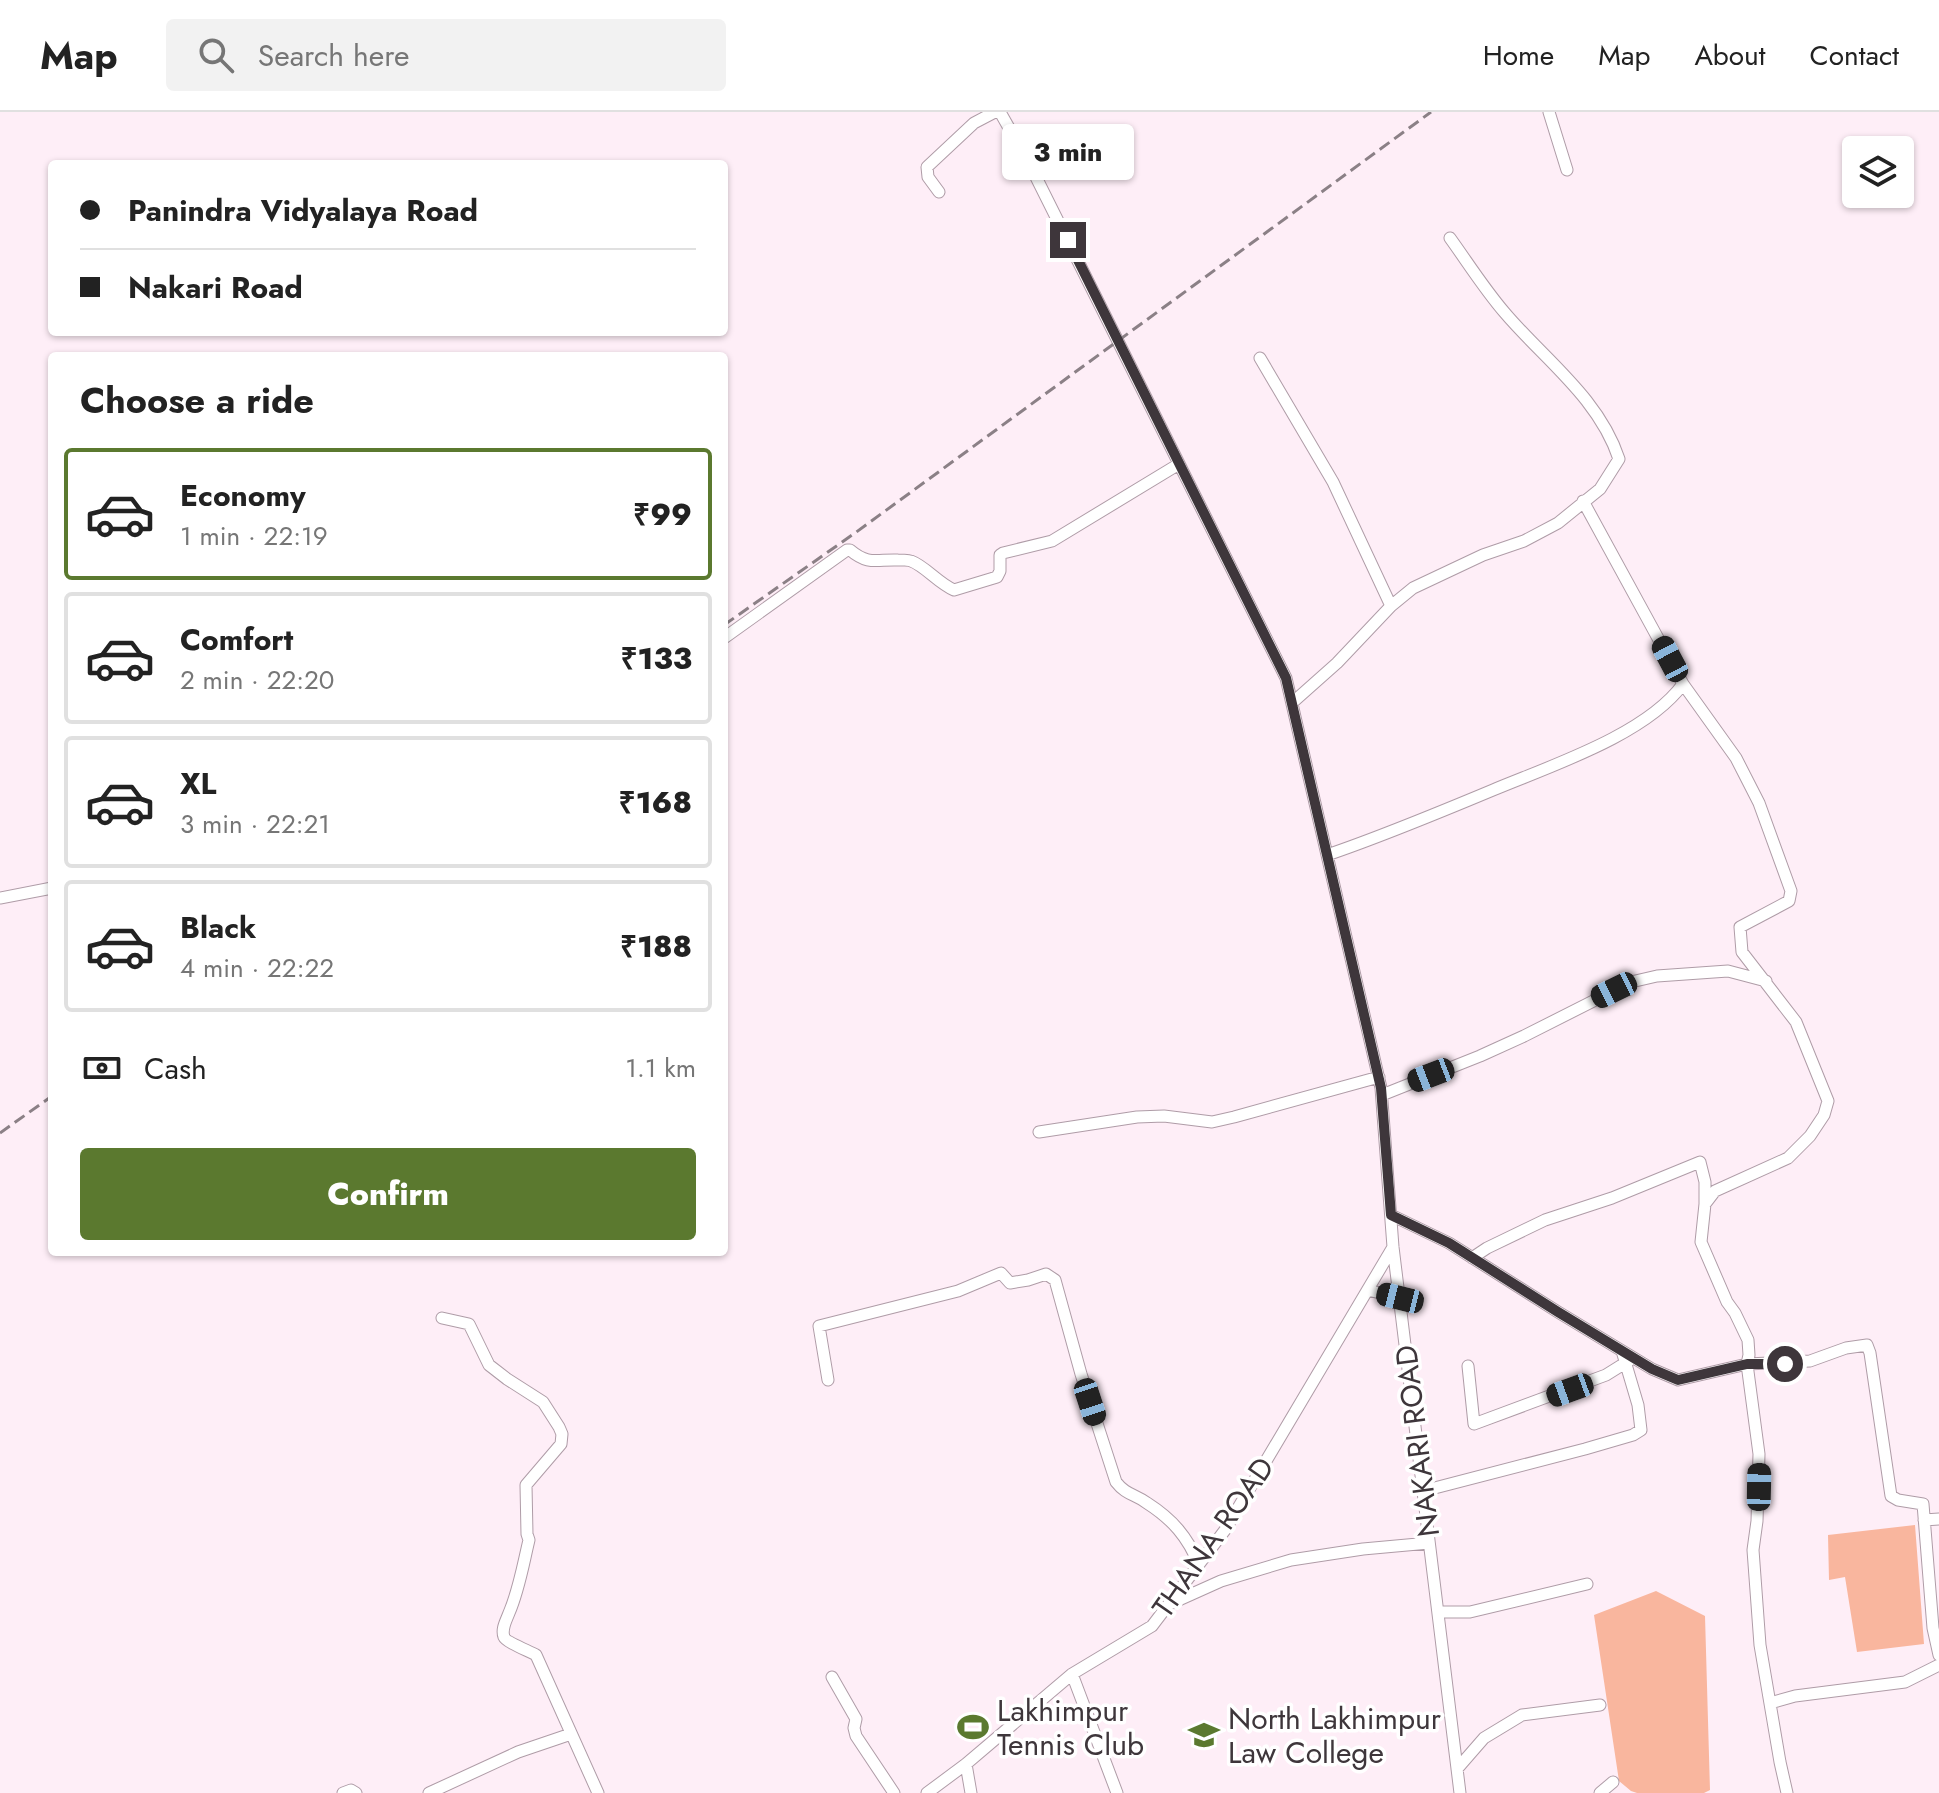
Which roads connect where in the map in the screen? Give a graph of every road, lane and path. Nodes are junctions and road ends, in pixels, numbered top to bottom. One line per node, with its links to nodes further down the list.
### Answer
1 (1000, 112): 4 (street); 7 (street, NAKARI ROAD)
2 (1549, 112): 3 (street)
3 (1567, 170)
4 (939, 192)
5 (1450, 238): 8 (street)
6 (1260, 358): 9 (street)
7 (1179, 464): 10 (street); 12 (street, NAKARI ROAD)
8 (1583, 501): 9 (street); 11 (street)
9 (1391, 606): 12 (street)
10 (728, 635)
11 (1683, 684): 13 (street); 16 (street)
12 (1292, 703): 13 (street, NAKARI ROAD)
13 (1327, 855): 17 (street, NAKARI ROAD)
14 (48, 889): 15 (street)
15 (0, 898)
16 (1766, 981): 18 (street); 20 (street)
17 (1379, 1077): 18 (street, NAKARI ROAD); 19 (street)
18 (1382, 1095): 21 (street, NAKARI ROAD)
19 (1039, 1132)
20 (1705, 1204): 23 (street); 28 (street)
21 (1391, 1215): 22 (street, NAKARI ROAD); 23 (street)
22 (1393, 1247): 24 (street, THANA ROAD); 25 (street, NAKARI ROAD)
23 (1472, 1258): 27 (street)
24 (1368, 1290): 25 (street); 35 (street, THANA ROAD)
25 (1400, 1298): 31 (street, NAKARI ROAD)
26 (442, 1318): 45 (street)
27 (1627, 1357): 28 (street); 29 (street); 31 (street)
28 (1747, 1364): 33 (street); 43 (street)
29 (1468, 1366)
30 (828, 1380): 35 (street)
31 (1423, 1491): 34 (street, NAKARI ROAD)
32 (1939, 1519): 33 (street)
33 (1924, 1520): 39 (street)
34 (1429, 1543): 37 (street); 38 (street, NAKARI ROAD)
35 (1199, 1565): 37 (street, THANA ROAD)
36 (1587, 1584): 38 (street)
37 (1168, 1605): 41 (street, THANA ROAD)
38 (1438, 1612): 47 (street, NAKARI ROAD)
39 (1939, 1655)
40 (1939, 1665): 43 (street)
41 (1072, 1674): 46 (street, THANA ROAD); 56 (street)
42 (832, 1677): 53 (street)
43 (1770, 1703): 59 (street)
44 (1600, 1705): 47 (street)
45 (571, 1734): 51 (street); 52 (street)
46 (966, 1764): 54 (street, THANA ROAD); 55 (street)
47 (1457, 1769): 57 (street, NAKARI ROAD)
48 (1613, 1782): 58 (street)
49 (343, 1793): 50 (street)
50 (356, 1793)
51 (429, 1793)
52 (598, 1793)
53 (894, 1793)
54 (927, 1793)
55 (971, 1793)
56 (1117, 1793)
57 (1460, 1793)
58 (1600, 1793)
59 (1787, 1793)

